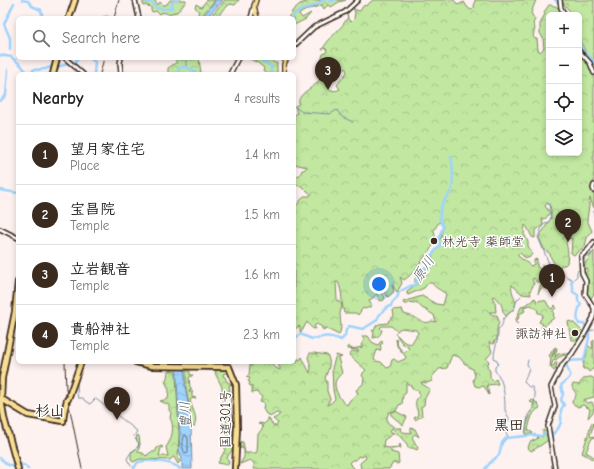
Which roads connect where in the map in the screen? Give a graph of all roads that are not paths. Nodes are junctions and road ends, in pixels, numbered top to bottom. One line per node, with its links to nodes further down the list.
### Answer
1 (74, 0): 8 (highway)
2 (136, 0): 9 (main road)
3 (256, 0): 6 (main road)
4 (358, 0): 12 (main road)
5 (560, 0): 7 (main road)
6 (254, 6): 10 (main road); 11 (main road)
7 (564, 12)
8 (70, 16)
9 (139, 16)
10 (252, 16)
11 (256, 16)
12 (296, 44)
13 (582, 54): 24 (main road)
14 (56, 60): 19 (highway)
15 (68, 60): 20 (main road)
16 (120, 60): 21 (main road)
17 (237, 60): 22 (main road)
18 (286, 60): 23 (main road)
19 (54, 72)
20 (81, 72)
21 (121, 72)
22 (231, 72)
23 (284, 72)
24 (594, 73)
25 (594, 185): 26 (main road)
26 (594, 191)
27 (0, 229): 28 (main road)
28 (16, 237)
29 (594, 242): 31 (main road)
30 (16, 302): 35 (highway)
31 (594, 313): 38 (main road)
32 (80, 364): 35 (highway)
33 (144, 364): 34 (highway, 国道301号)
34 (229, 365): 37 (highway, 国道301号)
35 (1, 398): 36 (highway)
36 (17, 465)
37 (235, 469)
38 (554, 469)

